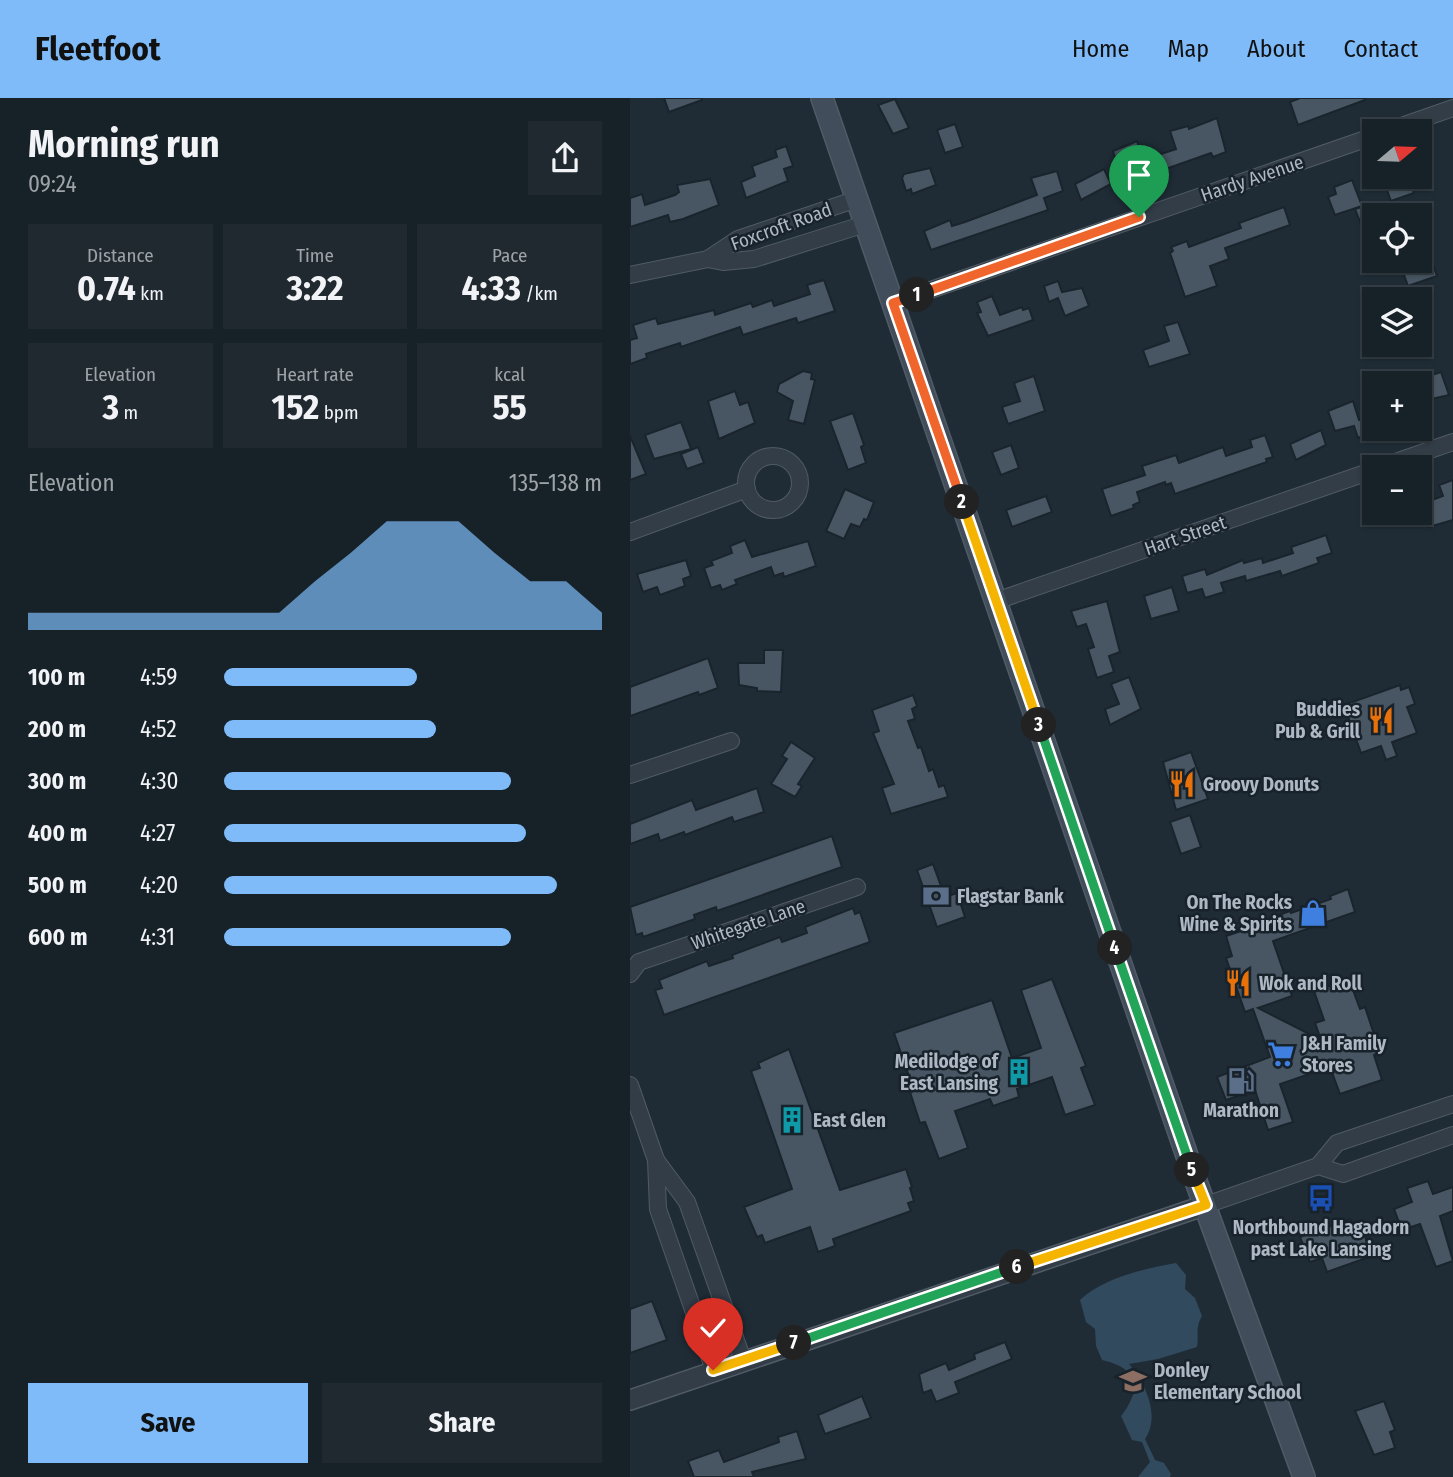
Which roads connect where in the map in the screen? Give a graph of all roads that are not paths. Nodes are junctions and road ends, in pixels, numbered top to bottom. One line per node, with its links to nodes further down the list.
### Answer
1 (822, 98): 5 (main road)
2 (1453, 108): 3 (street)
3 (1421, 119)
4 (1362, 140): 9 (street, Hardy Avenue)
5 (857, 199): 6 (main road); 7 (street, Foxcroft Road)
6 (865, 224): 7 (street, Foxcroft Road); 9 (main road)
7 (708, 259): 8 (street, Foxcroft Road)
8 (630, 275)
9 (893, 303): 15 (main road)
10 (1453, 442): 11 (street)
11 (1416, 455)
12 (1362, 474): 15 (street, Hart Street)
13 (747, 489): 14 (street)
14 (630, 532)
15 (996, 601): 25 (main road)
16 (731, 741): 17 (street)
17 (630, 775)
18 (857, 887): 19 (street, Whitegate Lane)
19 (633, 965)
20 (630, 1085): 23 (street)
21 (1453, 1104): 24 (street)
22 (1453, 1135): 24 (street)
23 (656, 1160): 26 (street); 27 (street)
24 (1318, 1166): 25 (street)
25 (1206, 1205): 26 (street); 29 (main road)
26 (743, 1360): 27 (street)
27 (713, 1370): 28 (street)
28 (630, 1400)
29 (1304, 1477)

